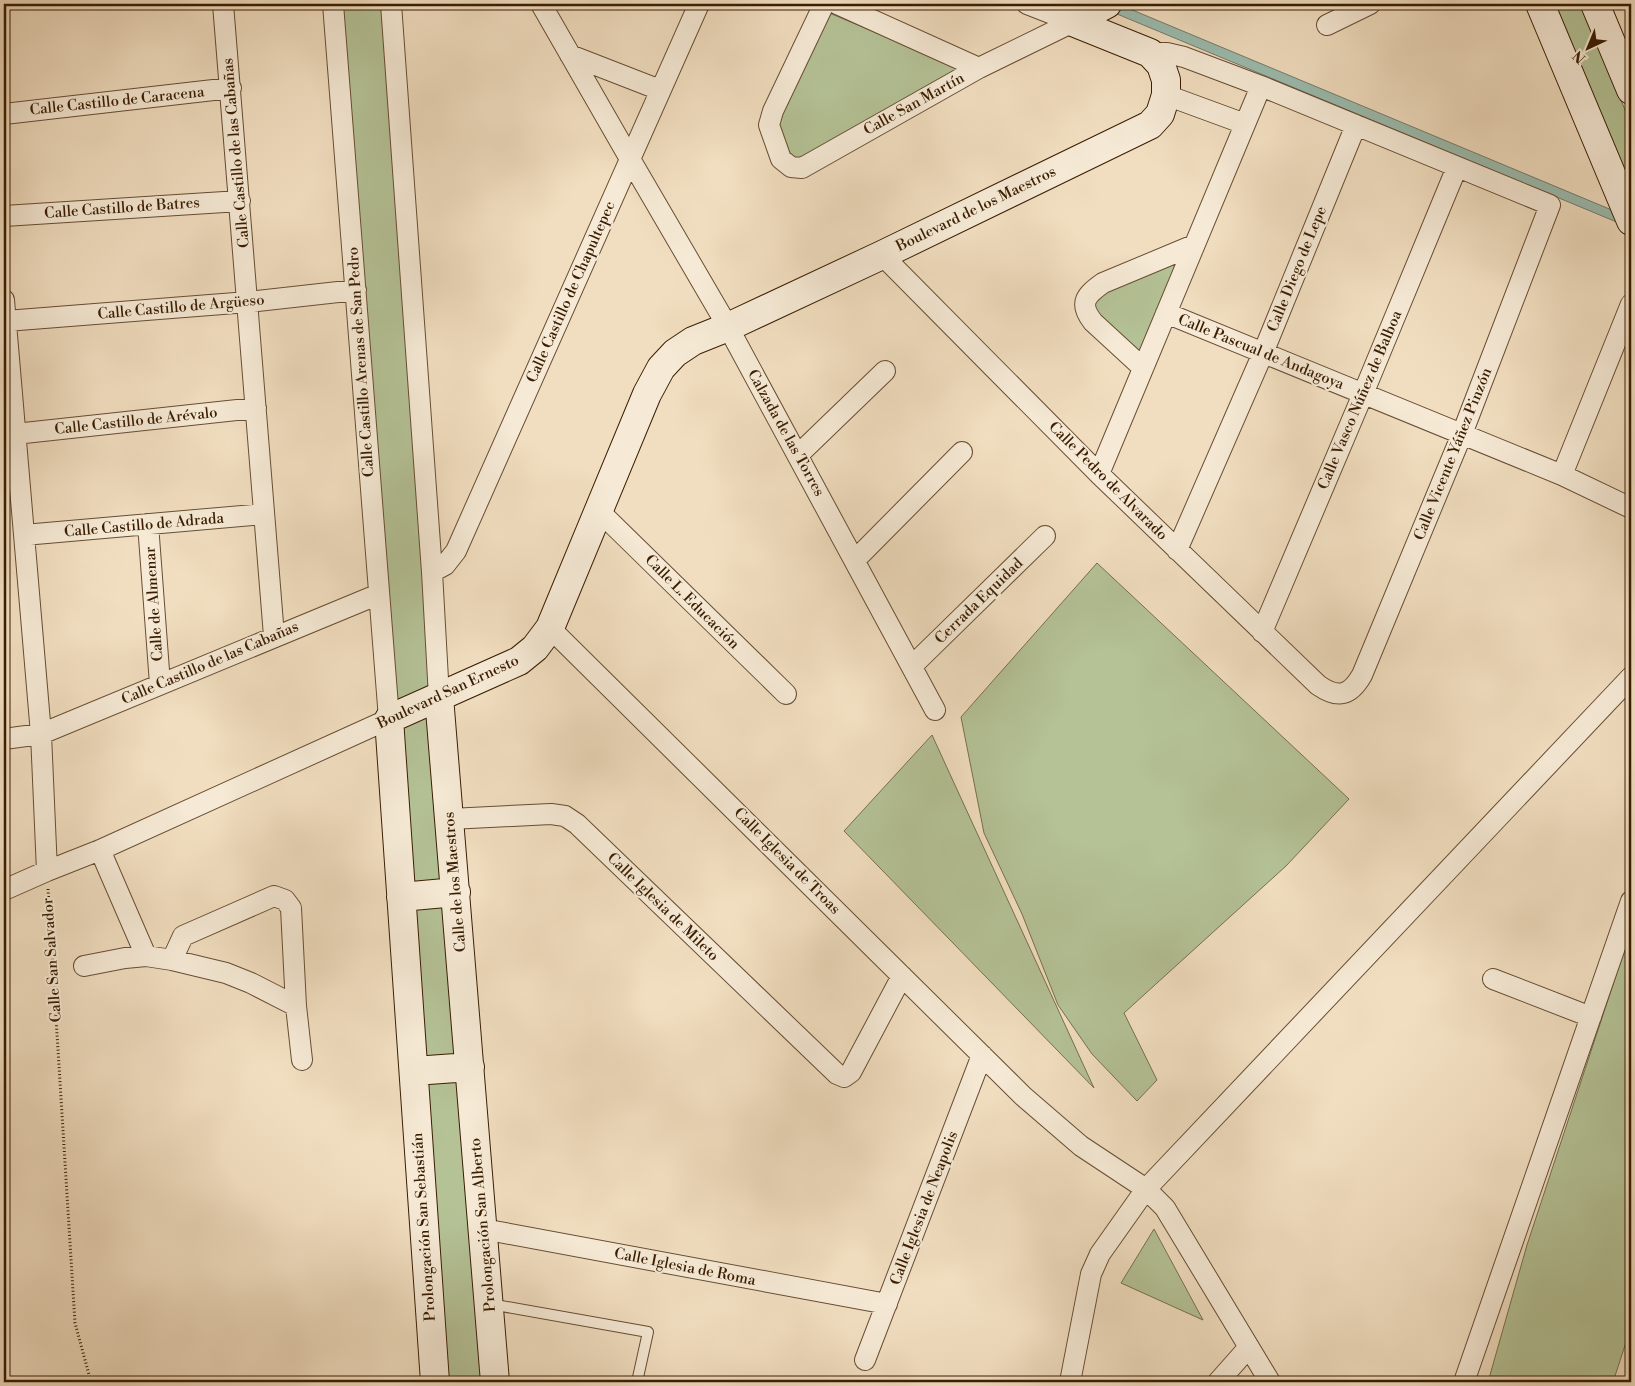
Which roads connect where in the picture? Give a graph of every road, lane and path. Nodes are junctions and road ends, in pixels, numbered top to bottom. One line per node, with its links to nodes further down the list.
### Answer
1 (223, 4): 18 (street, Calle Castillo de las Cabañas)
2 (334, 4): 32 (street, Calle Castillo Arenas de San Pedro)
3 (391, 4): 58 (street)
4 (541, 4): 15 (street, Calzada de las Torres)
5 (698, 4): 19 (street, Calle Castillo de Chapultepec)
6 (824, 4): 16 (street, Calle San Martín)
7 (837, 4): 16 (street, Calle San Martín)
8 (1027, 4): 12 (street)
9 (1370, 4): 13 (street)
10 (1540, 4): 28 (main road)
11 (1594, 4): 20 (main road)
12 (1091, 12): 14 (main road); 16 (street)
13 (1327, 25)
14 (1150, 53): 17 (street); 21 (main road, Boulevard de los Maestros)
15 (570, 55): 19 (street); 25 (street, Calzada de las Torres)
16 (978, 68)
17 (1260, 86): 23 (street); 24 (street)
18 (231, 88): 22 (street, Calle Castillo de Caracena); 27 (street, Calle Castillo de las Cabañas)
19 (660, 90): 25 (street, Calle Castillo de Chapultepec)
20 (1631, 90)
21 (1166, 95): 23 (street); 31 (main road, Boulevard de los Maestros)
22 (4, 114)
23 (1245, 124): 30 (street)
24 (1356, 125): 26 (street); 39 (street, Calle Diego de Lepe)
25 (630, 159): 38 (street, Calzada de las Torres); 58 (street, Calle Castillo de Chapultepec)
26 (1457, 166): 42 (street, Calle Vasco Núñez de Balboa); 45 (street, Calle Vicente Yáñez Pinzón)
27 (240, 201): 29 (street, Calle Castillo de Batres); 34 (street, Calle Castillo de las Cabañas)
28 (1627, 211)
29 (4, 216)
30 (1194, 245): 36 (street); 40 (street)
31 (882, 255): 38 (main road, Boulevard de los Maestros); 48 (street, Calle Pedro de Alvarado)
32 (356, 290): 34 (street, Calle Castillo de Argüeso); 59 (street, Calle Castillo Arenas de San Pedro)
33 (4, 300): 37 (street)
34 (248, 302): 37 (street, Calle Castillo de Argüeso); 43 (street)
35 (1631, 304): 49 (street)
36 (1166, 313): 39 (street, Calle Pascual de Andagoya); 40 (street)
37 (6, 321): 44 (street)
38 (728, 327): 47 (street, Calzada de las Torres); 51 (main road, Boulevard San Ernesto)
39 (1263, 353): 42 (street, Calle Pascual de Andagoya); 56 (street, Calle Diego de Lepe)
40 (1143, 368): 48 (street)
41 (885, 371): 47 (street)
42 (1363, 394): 45 (street, Calle Pascual de Andagoya); 61 (street, Calle Vasco Núñez de Balboa)
43 (256, 408): 44 (street, Calle Castillo de Arévalo); 52 (street)
44 (15, 434): 54 (street)
45 (1462, 434): 49 (street, Calle Pascual de Andagoya); 67 (street, Calle Vicente Yáñez Pinzón)
46 (962, 452): 57 (street)
47 (798, 455): 57 (street, Calzada de las Torres)
48 (1099, 474): 56 (street, Calle Pedro de Alvarado)
49 (1562, 475): 50 (street, Calle Pascual de Andagoya)
50 (1631, 508)
51 (598, 510): 60 (main road, Boulevard San Ernesto); 66 (street, Calle L. Educación)
52 (264, 514): 53 (street, Calle Castillo de Adrada); 62 (street)
53 (148, 524): 54 (street, Calle Castillo de Adrada); 65 (street, Calle de Almenar)
54 (24, 535): 71 (street)
55 (1045, 536): 63 (street, Cerrada Equidad)
56 (1177, 550): 61 (street, Calle Pedro de Alvarado)
57 (855, 560): 63 (street, Calzada de las Torres)
58 (432, 572): 68 (street)
59 (379, 594): 62 (street, Calle Castillo de las Cabañas); 70 (street, Calle Castillo Arenas de San Pedro)
60 (550, 628): 68 (main road, Boulevard San Ernesto); 83 (street, Calle Iglesia de Troas)
61 (1262, 632): 67 (street, Calle Pedro de Alvarado)
62 (274, 636): 65 (street, Calle Castillo de las Cabañas)
63 (912, 666): 69 (street, Calzada de las Torres)
64 (1631, 677): 91 (street)
65 (160, 684): 71 (street, Calle Castillo de las Cabañas)
66 (786, 694)
67 (1342, 694)
68 (439, 697): 70 (main road, Boulevard San Ernesto); 73 (main road, Calle de los Maestros)
69 (935, 710)
70 (389, 719): 74 (street, Boulevard San Ernesto); 78 (main road)
71 (41, 734): 72 (street, Calle Castillo de las Cabañas); 75 (street)
72 (4, 739)
73 (450, 819): 77 (main road, Calle de los Maestros); 83 (street, Calle Iglesia de Mileto)
74 (100, 850): 75 (street, Boulevard San Ernesto); 80 (street)
75 (47, 870): 76 (street, Boulevard San Ernesto); 97 (path, Calle San Salvador)
76 (4, 890)
77 (456, 892): 78 (main road); 89 (main road, Calle de los Maestros)
78 (401, 897): 90 (main road)
79 (1631, 901): 86 (street)
80 (146, 956): 81 (street); 82 (street)
81 (172, 960): 85 (street); 85 (street)
82 (84, 966)
83 (902, 976): 87 (street, Calle Iglesia de Troas)
84 (1493, 979): 86 (street)
85 (296, 1006): 88 (street)
86 (1591, 1017): 104 (street)
87 (982, 1055): 91 (street, Calle Iglesia de Troas); 94 (street, Calle Iglesia de Neapolis)
88 (302, 1060)
89 (470, 1067): 90 (main road); 92 (main road, Prolongación San Alberto)
90 (414, 1071): 98 (main road, Prolongación San Sebastián)
91 (1146, 1189): 95 (street, Calle Iglesia de Troas); 101 (street)
92 (483, 1229): 93 (main road, Prolongación San Alberto); 94 (street, Calle Iglesia de Roma)
93 (489, 1304): 99 (main road, Prolongación San Alberto); 100 (lane)
94 (887, 1304): 96 (street, Calle Iglesia de Neapolis)
95 (1249, 1347): 102 (street); 103 (street, Calle Iglesia de Troas)
96 (866, 1360)
97 (91, 1382)
98 (435, 1382)
99 (496, 1382)
100 (638, 1382)
101 (1070, 1382)
102 (1218, 1382)
103 (1270, 1382)
104 (1464, 1382)

